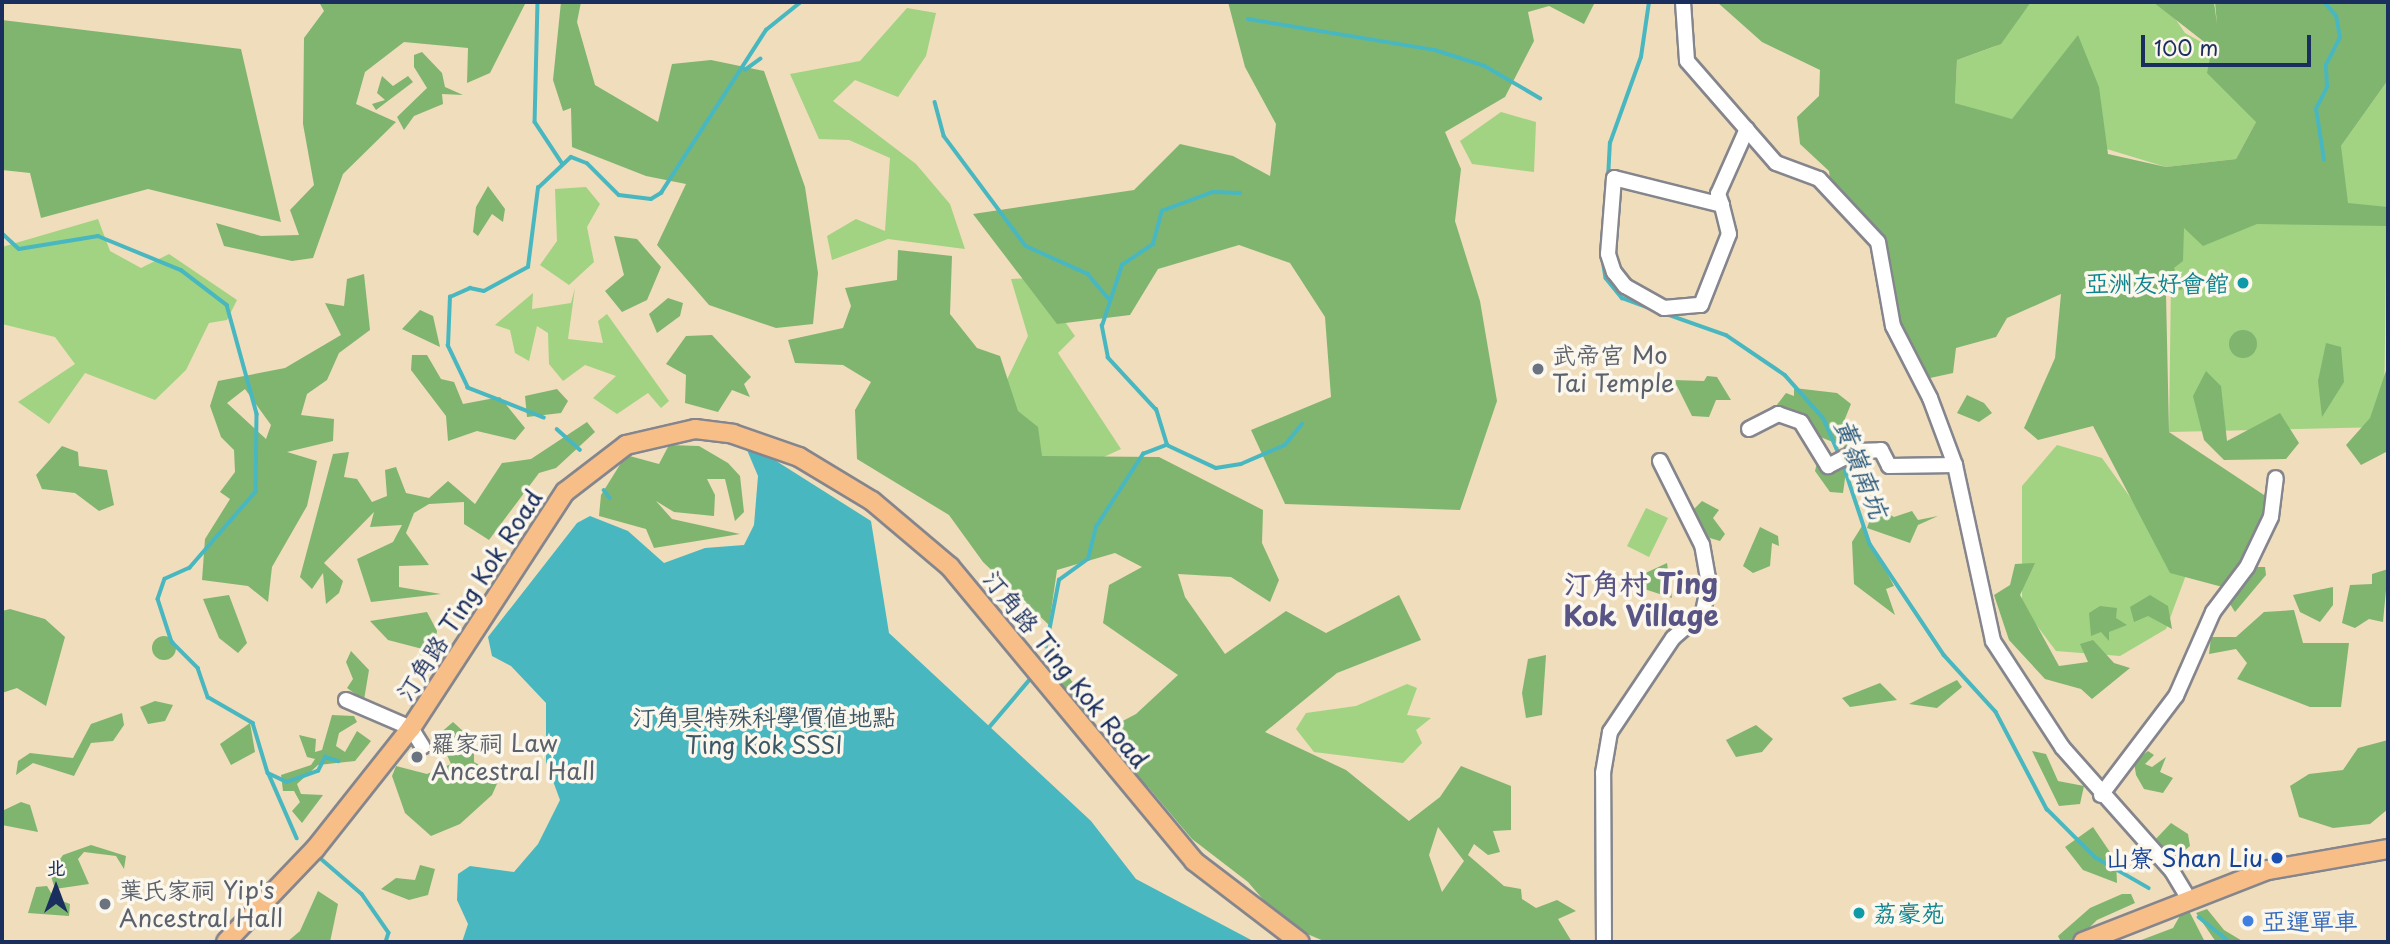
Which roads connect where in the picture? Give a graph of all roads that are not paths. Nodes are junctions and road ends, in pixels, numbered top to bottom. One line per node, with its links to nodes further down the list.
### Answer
1 (1683, 2): 2 (street)
2 (1747, 129): 3 (street); 6 (street)
3 (1722, 205): 3 (street)
4 (1749, 429): 6 (street)
5 (1660, 461): 16 (street)
6 (1955, 465): 11 (street)
7 (2276, 478): 11 (street)
8 (346, 700): 9 (street)
9 (411, 729): 10 (street); 14 (main road, 汀角路 Ting Kok Road); 15 (main road, 汀角路 Ting Kok Road)
10 (423, 747)
11 (2101, 795): 13 (street)
12 (2388, 849): 13 (main road)
13 (2188, 898): 17 (main road)
14 (226, 942)
15 (1300, 942)
16 (1604, 942)
17 (2083, 942)

